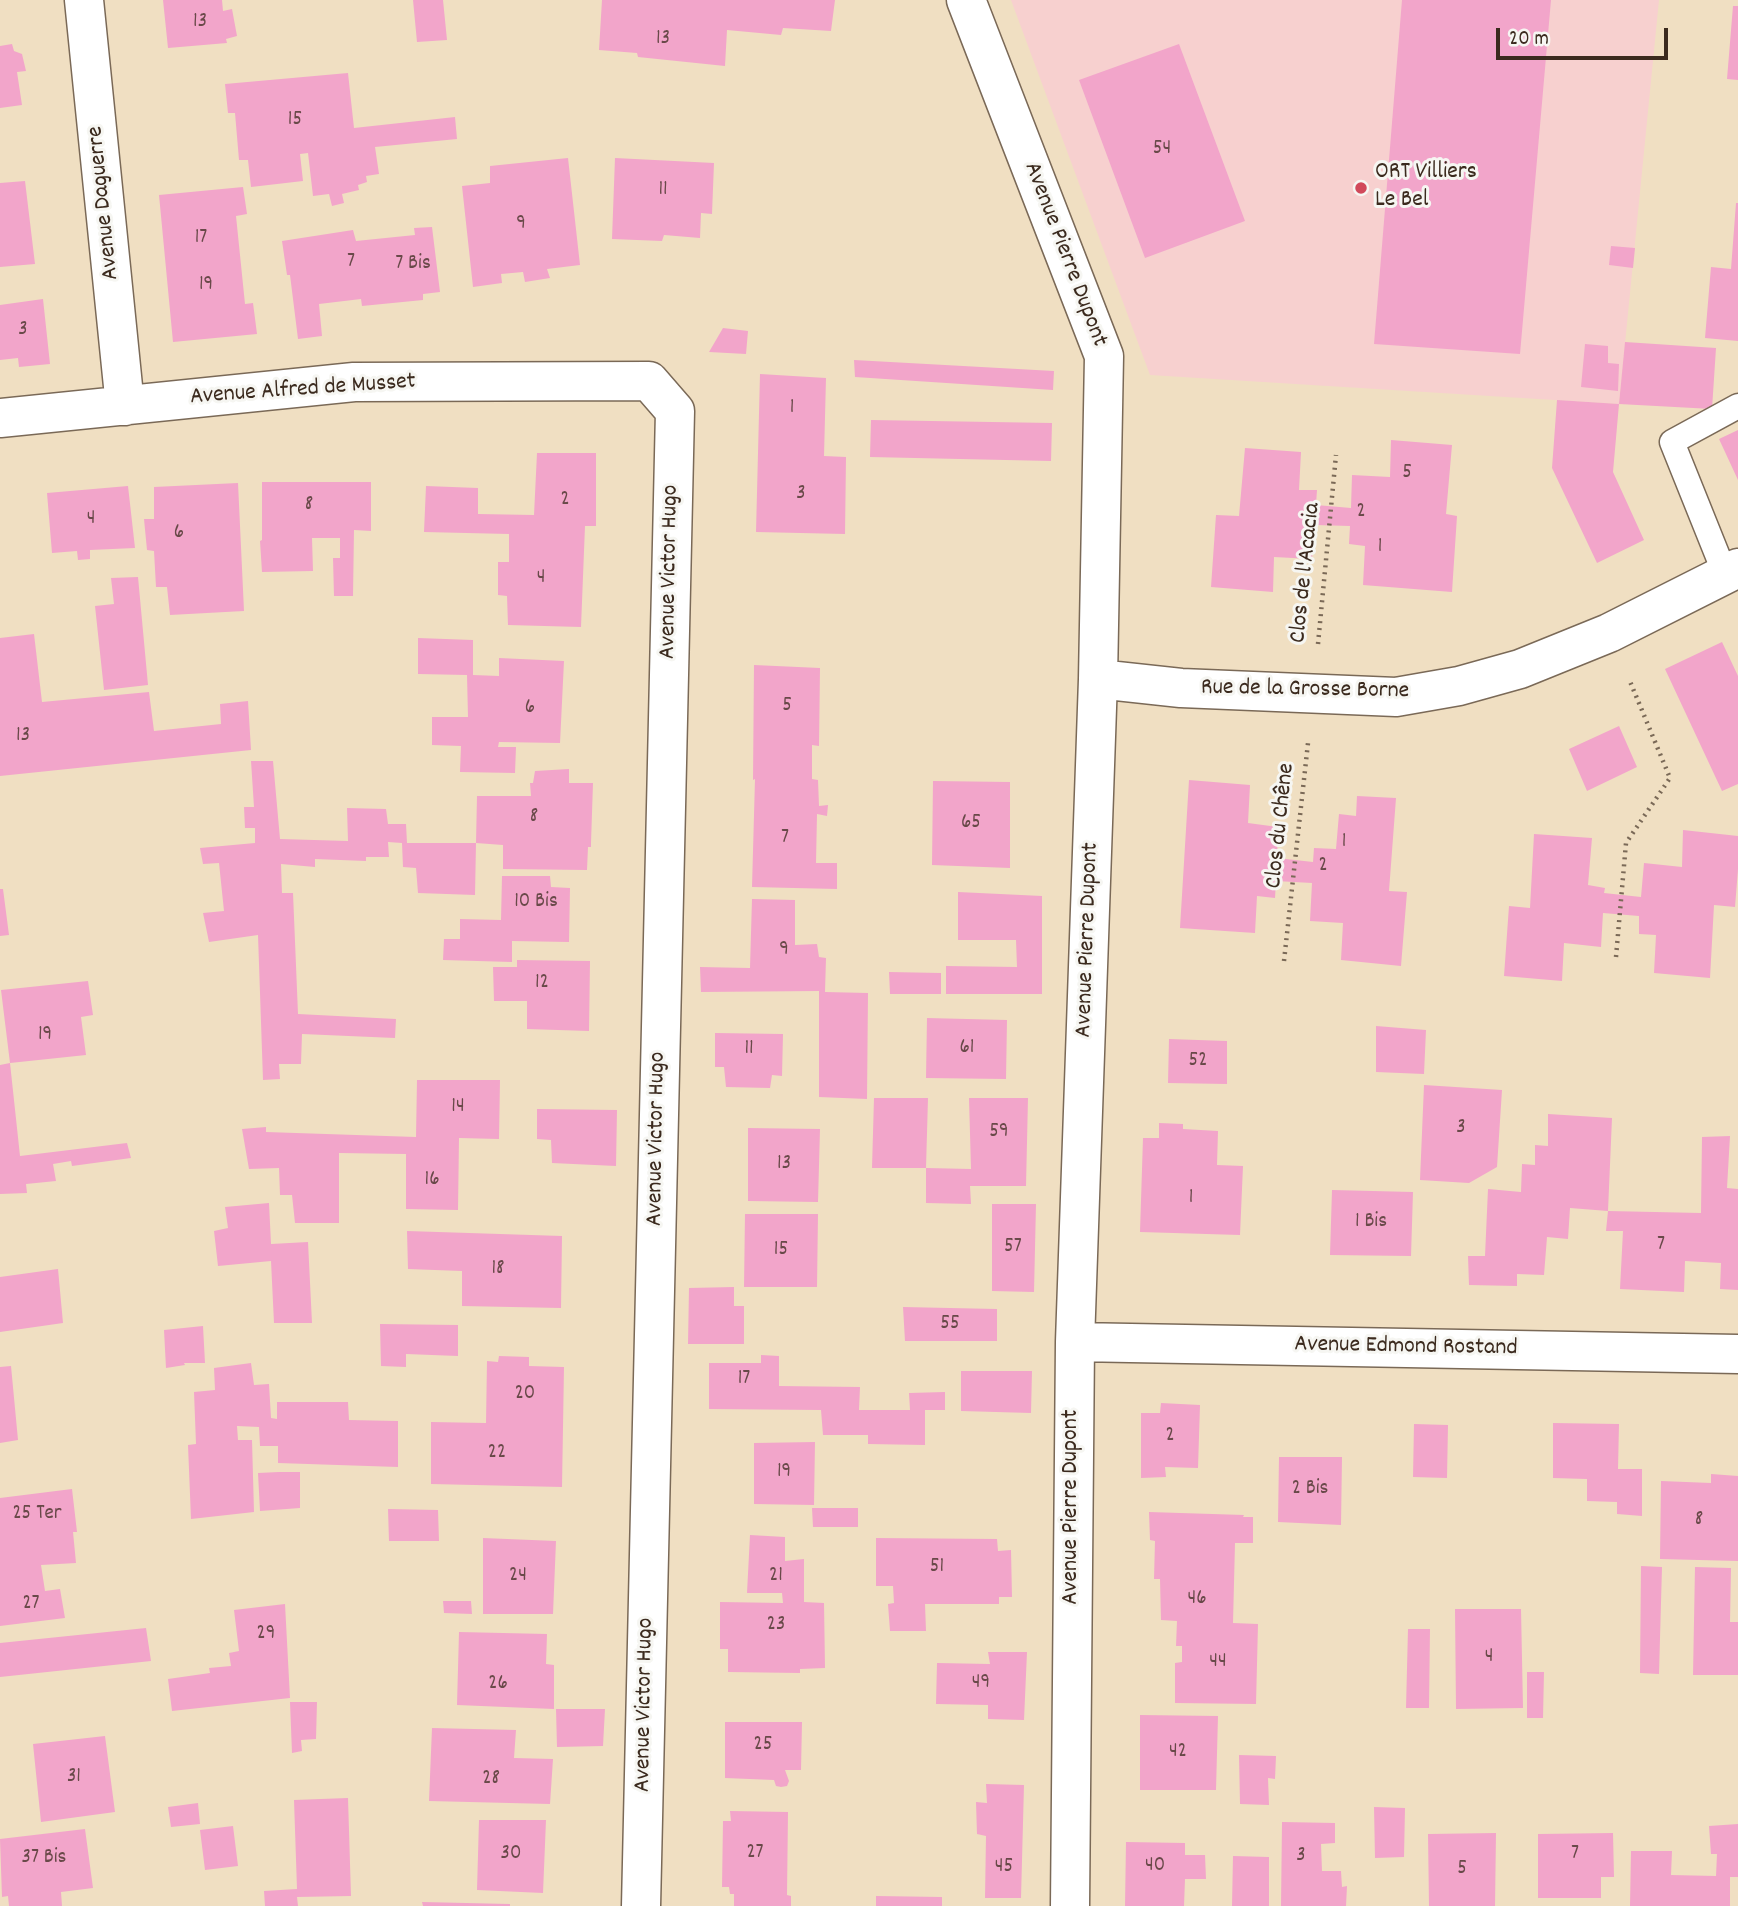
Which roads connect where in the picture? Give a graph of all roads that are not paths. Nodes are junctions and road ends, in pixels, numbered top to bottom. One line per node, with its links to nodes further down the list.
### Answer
1 (84, 0): 5 (street, Avenue Daguerre)
2 (966, 0): 8 (street, Avenue Pierre Dupont)
3 (649, 381): 5 (street, Avenue Alfred de Musset); 11 (street, Avenue Victor Hugo)
4 (1738, 406): 7 (lane)
5 (125, 407): 6 (street, Avenue Alfred de Musset)
6 (0, 418)
7 (1732, 571): 8 (street, Rue de la Grosse Borne)
8 (1098, 679): 9 (street, Avenue Pierre Dupont)
9 (1075, 1342): 10 (street, Avenue Edmond Rostand); 12 (street, Avenue Pierre Dupont)
10 (1738, 1354)
11 (641, 1906)
12 (1070, 1906)

